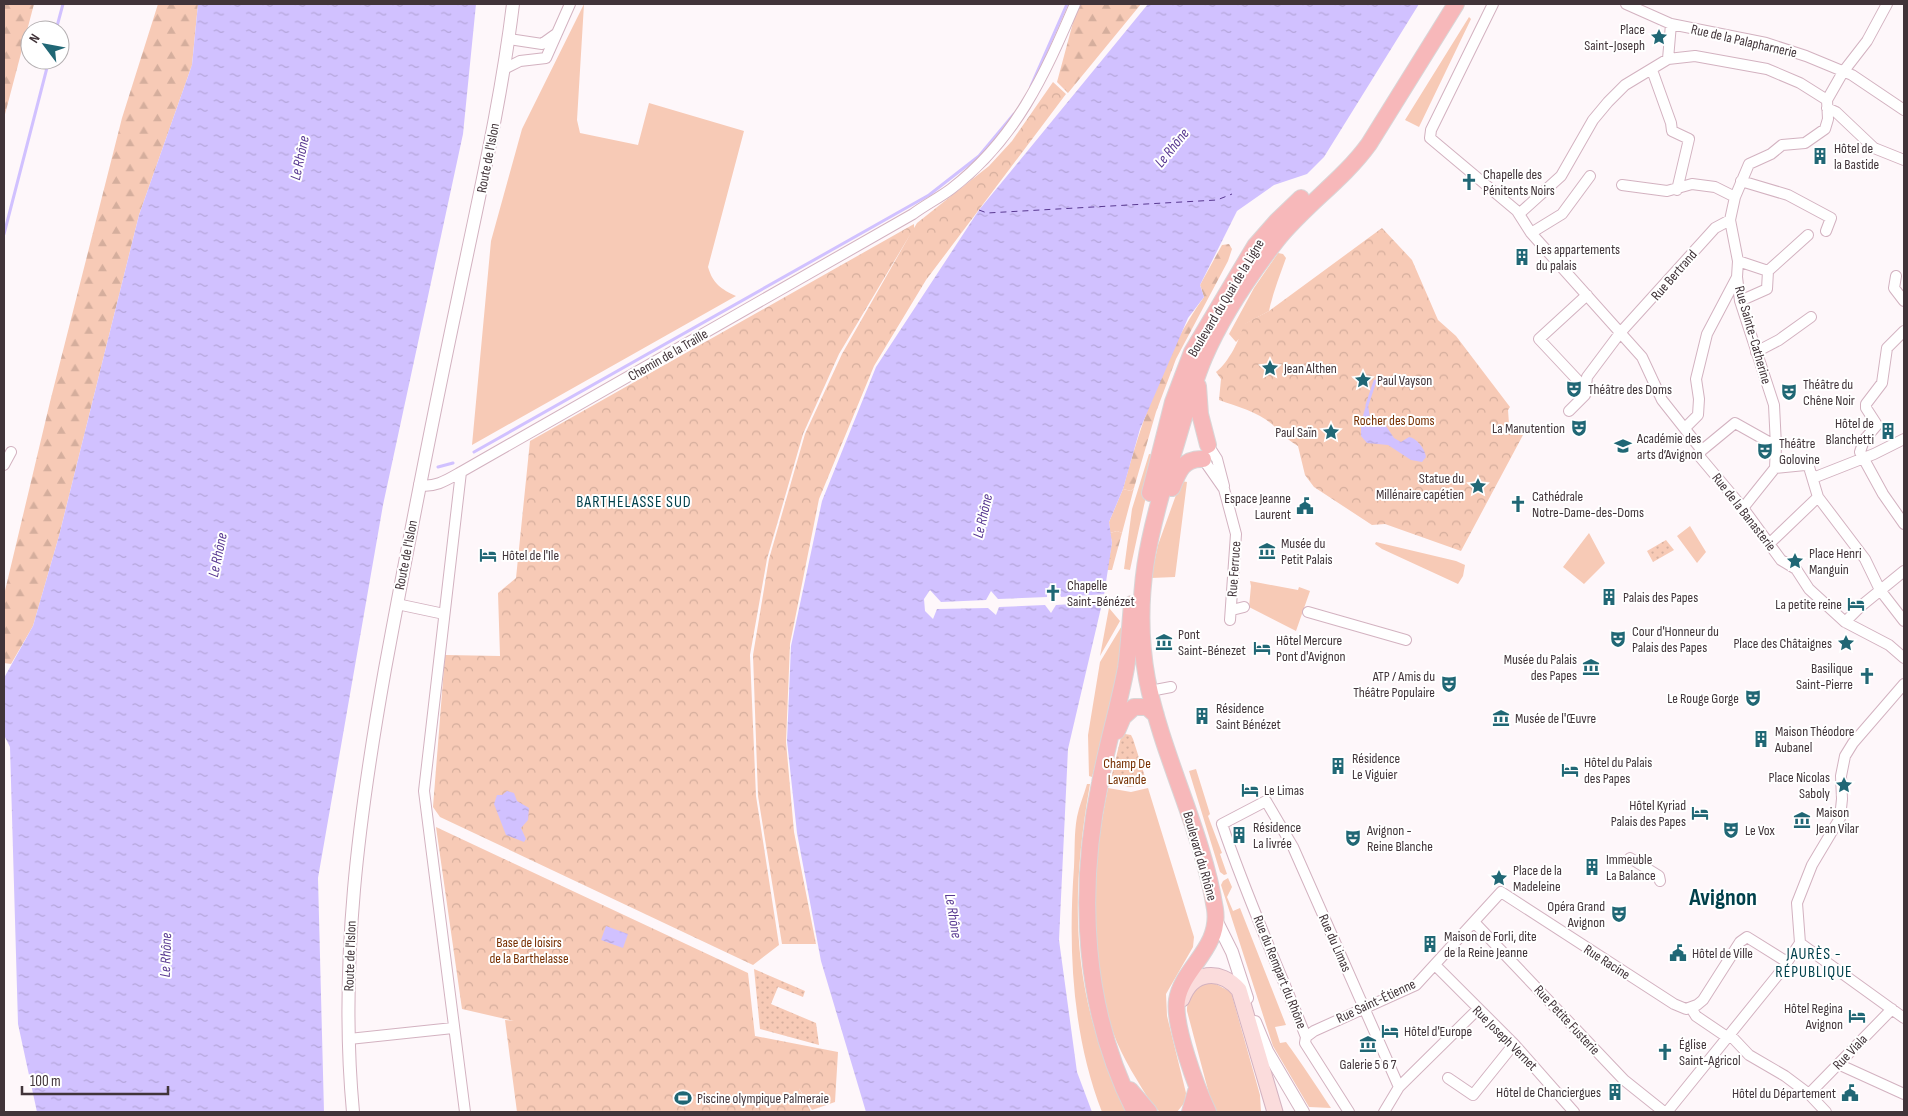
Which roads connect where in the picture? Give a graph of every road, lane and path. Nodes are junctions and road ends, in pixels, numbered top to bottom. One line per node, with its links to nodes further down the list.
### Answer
1 (513, 4): 12 (street, Route de l'Islon)
2 (570, 4): 11 (street)
3 (1075, 4): 56 (street, Chemin de la Traille)
4 (1443, 4): 43 (main road, Boulevard du Quai de la Ligne)
5 (1456, 4): 41 (main road, Boulevard du Quai de la Ligne)
6 (1492, 4): 25 (street, Rue de la Banasterie)
7 (1626, 4): 9 (street)
8 (1887, 4): 16 (street)
9 (1644, 8): 10 (street, Rue de la Palapharnerie)
10 (1671, 24): 13 (street); 16 (street, Rue de la Palapharnerie)
11 (560, 29): 12 (street); 14 (street)
12 (509, 39): 14 (street, Route de l'Islon)
13 (1668, 59): 15 (street); 17 (street)
14 (504, 69): 58 (street, Route de l'Islon)
15 (1652, 70): 23 (street); 25 (street)
16 (1843, 72): 17 (street); 18 (street, Rue de la Palapharnerie)
17 (1826, 104): 19 (street); 21 (street, Rue Sainte-Catherine)
18 (1904, 110)
19 (1904, 160)
20 (1590, 176): 28 (street)
21 (1741, 181): 24 (street, Rue Sainte-Catherine); 27 (street)
22 (1622, 185): 23 (street)
23 (1677, 190): 24 (street)
24 (1735, 198): 26 (street, Rue Sainte-Catherine)
25 (1519, 214): 28 (street, Rue de la Banasterie)
26 (1730, 220): 30 (street, Rue Sainte-Catherine); 39 (street, Rue Bertrand)
27 (1826, 232)
28 (1531, 233): 34 (street, Rue de la Banasterie)
29 (1808, 235): 31 (street)
30 (1738, 261): 31 (street); 33 (street, Rue Sainte-Catherine)
31 (1768, 271): 35 (street)
32 (1896, 276): 36 (street)
33 (1737, 277): 35 (street, Rue Sainte-Catherine); 45 (street)
34 (1587, 296): 39 (street, Rue de la Banasterie); 42 (street)
35 (1740, 301): 40 (street, Rue Sainte-Catherine)
36 (1904, 301)
37 (1811, 316): 40 (street)
38 (1904, 331): 53 (street)
39 (1620, 333): 42 (street, Rue Bertrand); 45 (street, Rue de la Banasterie)
40 (1756, 352): 48 (street, Rue Sainte-Catherine)
41 (1197, 377): 46 (main road, Boulevard du Quai de la Ligne); 52 (main road)
42 (1584, 388): 44 (street, Rue Bertrand)
43 (1173, 402): 46 (main road); 49 (main road, Boulevard du Quai de la Ligne)
44 (1569, 410)
45 (1685, 428): 50 (street, Rue de la Banasterie)
46 (1178, 438): 49 (main road); 52 (main road); 64 (main road, Boulevard du Quai de la Ligne)
47 (1904, 439): 53 (street)
48 (1776, 446): 50 (street); 55 (street, Rue Sainte-Catherine)
49 (1160, 450): 66 (main road, Boulevard du Quai de la Ligne)
50 (1701, 451): 61 (street, Rue de la Banasterie)
51 (10, 452): 54 (street)
52 (1205, 452): 59 (street, Rue Ferruce); 59 (street, Rue Ferruce); 64 (main road)
53 (1863, 458): 57 (street); 62 (street)
54 (4, 465)
55 (1775, 468): 57 (street); 61 (street)
56 (461, 472): 58 (street, Chemin de la Traille); 71 (street)
57 (1814, 478): 60 (street)
58 (419, 485): 68 (street, Route de l'Islon)
59 (1224, 489): 69 (street, Rue Ferruce)
60 (1818, 496): 63 (street); 67 (street)
61 (1742, 508): 63 (street, Rue de la Banasterie)
62 (1904, 524)
63 (1770, 543): 73 (street, Rue de la Banasterie)
64 (1148, 545): 66 (main road, Boulevard du Quai de la Ligne)
65 (1904, 571): 67 (street)
66 (1137, 587): 78 (main road, Boulevard du Rhône); 81 (main road)
67 (1880, 590): 72 (street); 73 (street)
68 (397, 604): 71 (street); 100 (street, Route de l'Islon)
69 (1244, 608)
70 (1308, 612): 74 (street)
71 (444, 614): 97 (street)
72 (1904, 620)
73 (1845, 622): 75 (street)
74 (1406, 640)
75 (1904, 658)
76 (1904, 684): 88 (street)
77 (1171, 687): 78 (street)
78 (1150, 691): 79 (main road, Boulevard du Rhône); 80 (main road)
79 (1156, 715): 80 (main road); 86 (main road, Boulevard du Rhône)
80 (1123, 717): 81 (main road)
81 (1106, 754): 103 (main road)
82 (1222, 824): 91 (street, Rue du Limas); 98 (street, Rue du Rempart du Rhône)
83 (1630, 858): 84 (street)
84 (1660, 881)
85 (1501, 892): 87 (street, Rue Saint-Étienne); 92 (street, Rue Racine)
86 (1216, 920): 96 (main road); 116 (street, Boulevard du Rhône)
87 (1474, 922): 90 (street, Rue Saint-Étienne); 120 (street, Rue Petite Fusterie)
88 (1800, 943): 89 (street); 93 (street)
89 (1787, 962): 92 (street); 99 (street)
90 (1435, 965): 91 (street, Rue Saint-Étienne); 94 (street, Rue Joseph Vernet)
91 (1364, 1008): 98 (street, Rue Saint-Étienne); 105 (street, Rue du Limas)
92 (1692, 1008): 99 (street)
93 (1892, 1009): 95 (street); 102 (street, Rue Viala)
94 (1477, 1010): 101 (street, Rue Joseph Vernet); 105 (street)
95 (1904, 1018)
96 (1180, 1025): 106 (main road); 115 (main road)
97 (453, 1028): 100 (street); 110 (street)
98 (1306, 1036): 117 (street, Rue du Rempart du Rhône)
99 (1728, 1036): 107 (street); 120 (street)
100 (349, 1039): 109 (street, Route de l'Islon)
101 (1514, 1044): 104 (street); 119 (street, Rue Joseph Vernet)
102 (1838, 1064): 107 (street, Rue Viala); 108 (street)
103 (1120, 1076): 111 (main road); 112 (main road)
104 (1448, 1078)
105 (1399, 1087): 118 (street)
106 (1197, 1088): 113 (main road); 114 (main road)
107 (1809, 1094): 121 (street)
108 (1904, 1094)
109 (353, 1112)
110 (465, 1112)
111 (1135, 1112)
112 (1150, 1112)
113 (1190, 1112)
114 (1208, 1112)
115 (1275, 1112)
116 (1303, 1112)
117 (1349, 1112)
118 (1384, 1112)
119 (1574, 1112)
120 (1666, 1112)
121 (1826, 1112)

